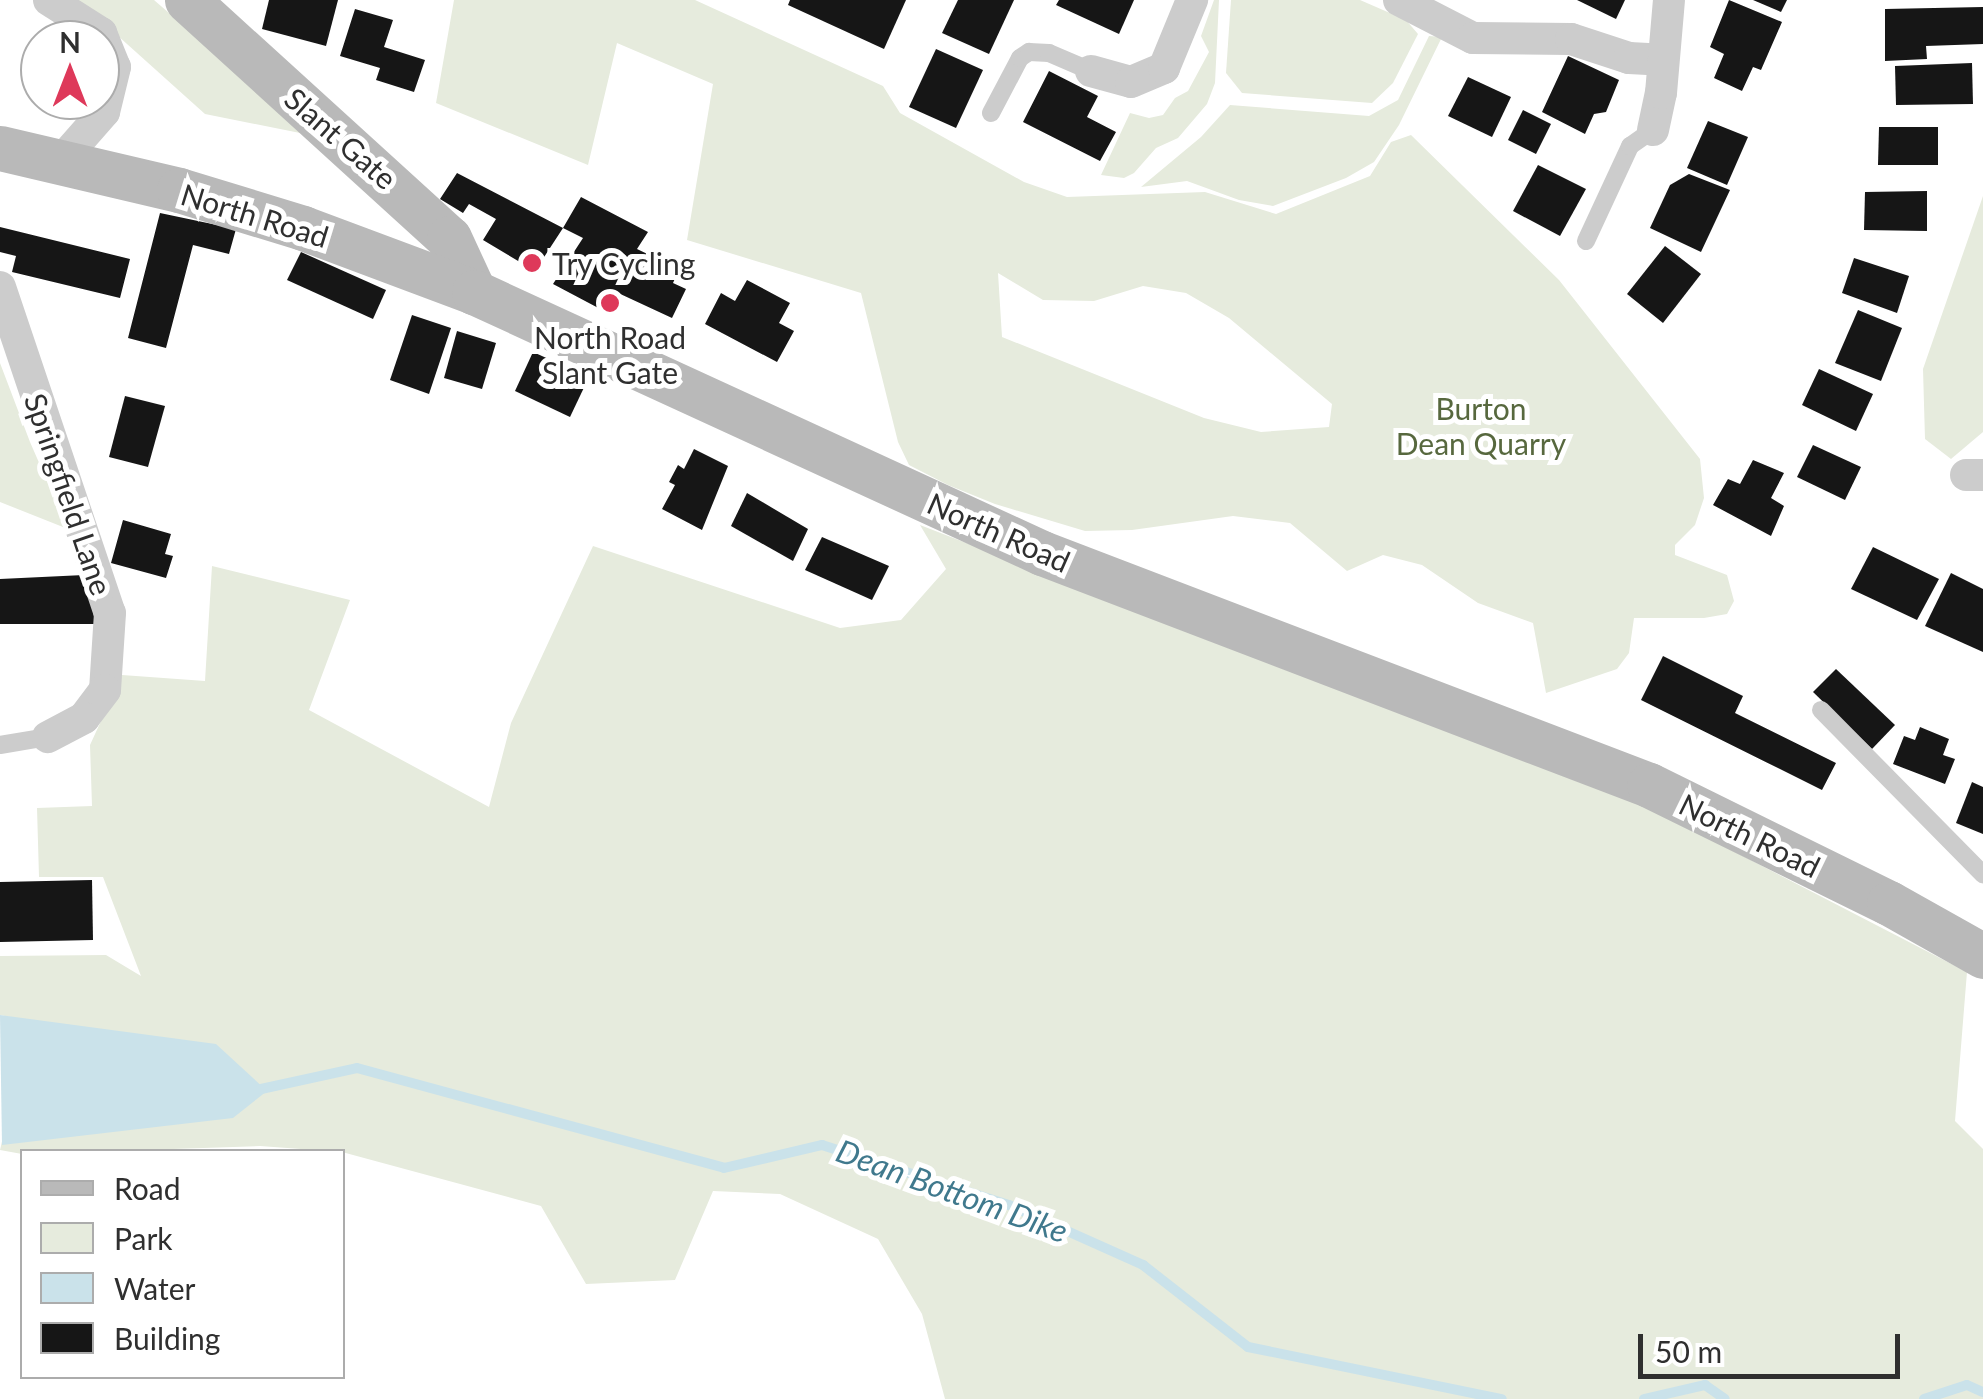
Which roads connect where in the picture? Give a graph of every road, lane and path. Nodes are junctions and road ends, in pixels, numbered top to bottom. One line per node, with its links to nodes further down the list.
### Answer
1 (49, 0): 11 (street)
2 (187, 0): 14 (main road, Slant Gate)
3 (1192, 0): 7 (street)
4 (1399, 0): 6 (street)
5 (1669, 0): 6 (street)
6 (1662, 60): 9 (street)
7 (1091, 71): 8 (lane)
8 (991, 112)
9 (1653, 130): 12 (lane)
10 (0, 148): 11 (main road, North Road)
11 (60, 162): 14 (main road, North Road)
12 (1586, 241)
13 (0, 286): 16 (street, Springfield Lane)
14 (474, 292): 19 (main road, North Road)
15 (1820, 710): 18 (lane)
16 (48, 737): 17 (lane)
17 (0, 744)
18 (1983, 874)
19 (1983, 956)

